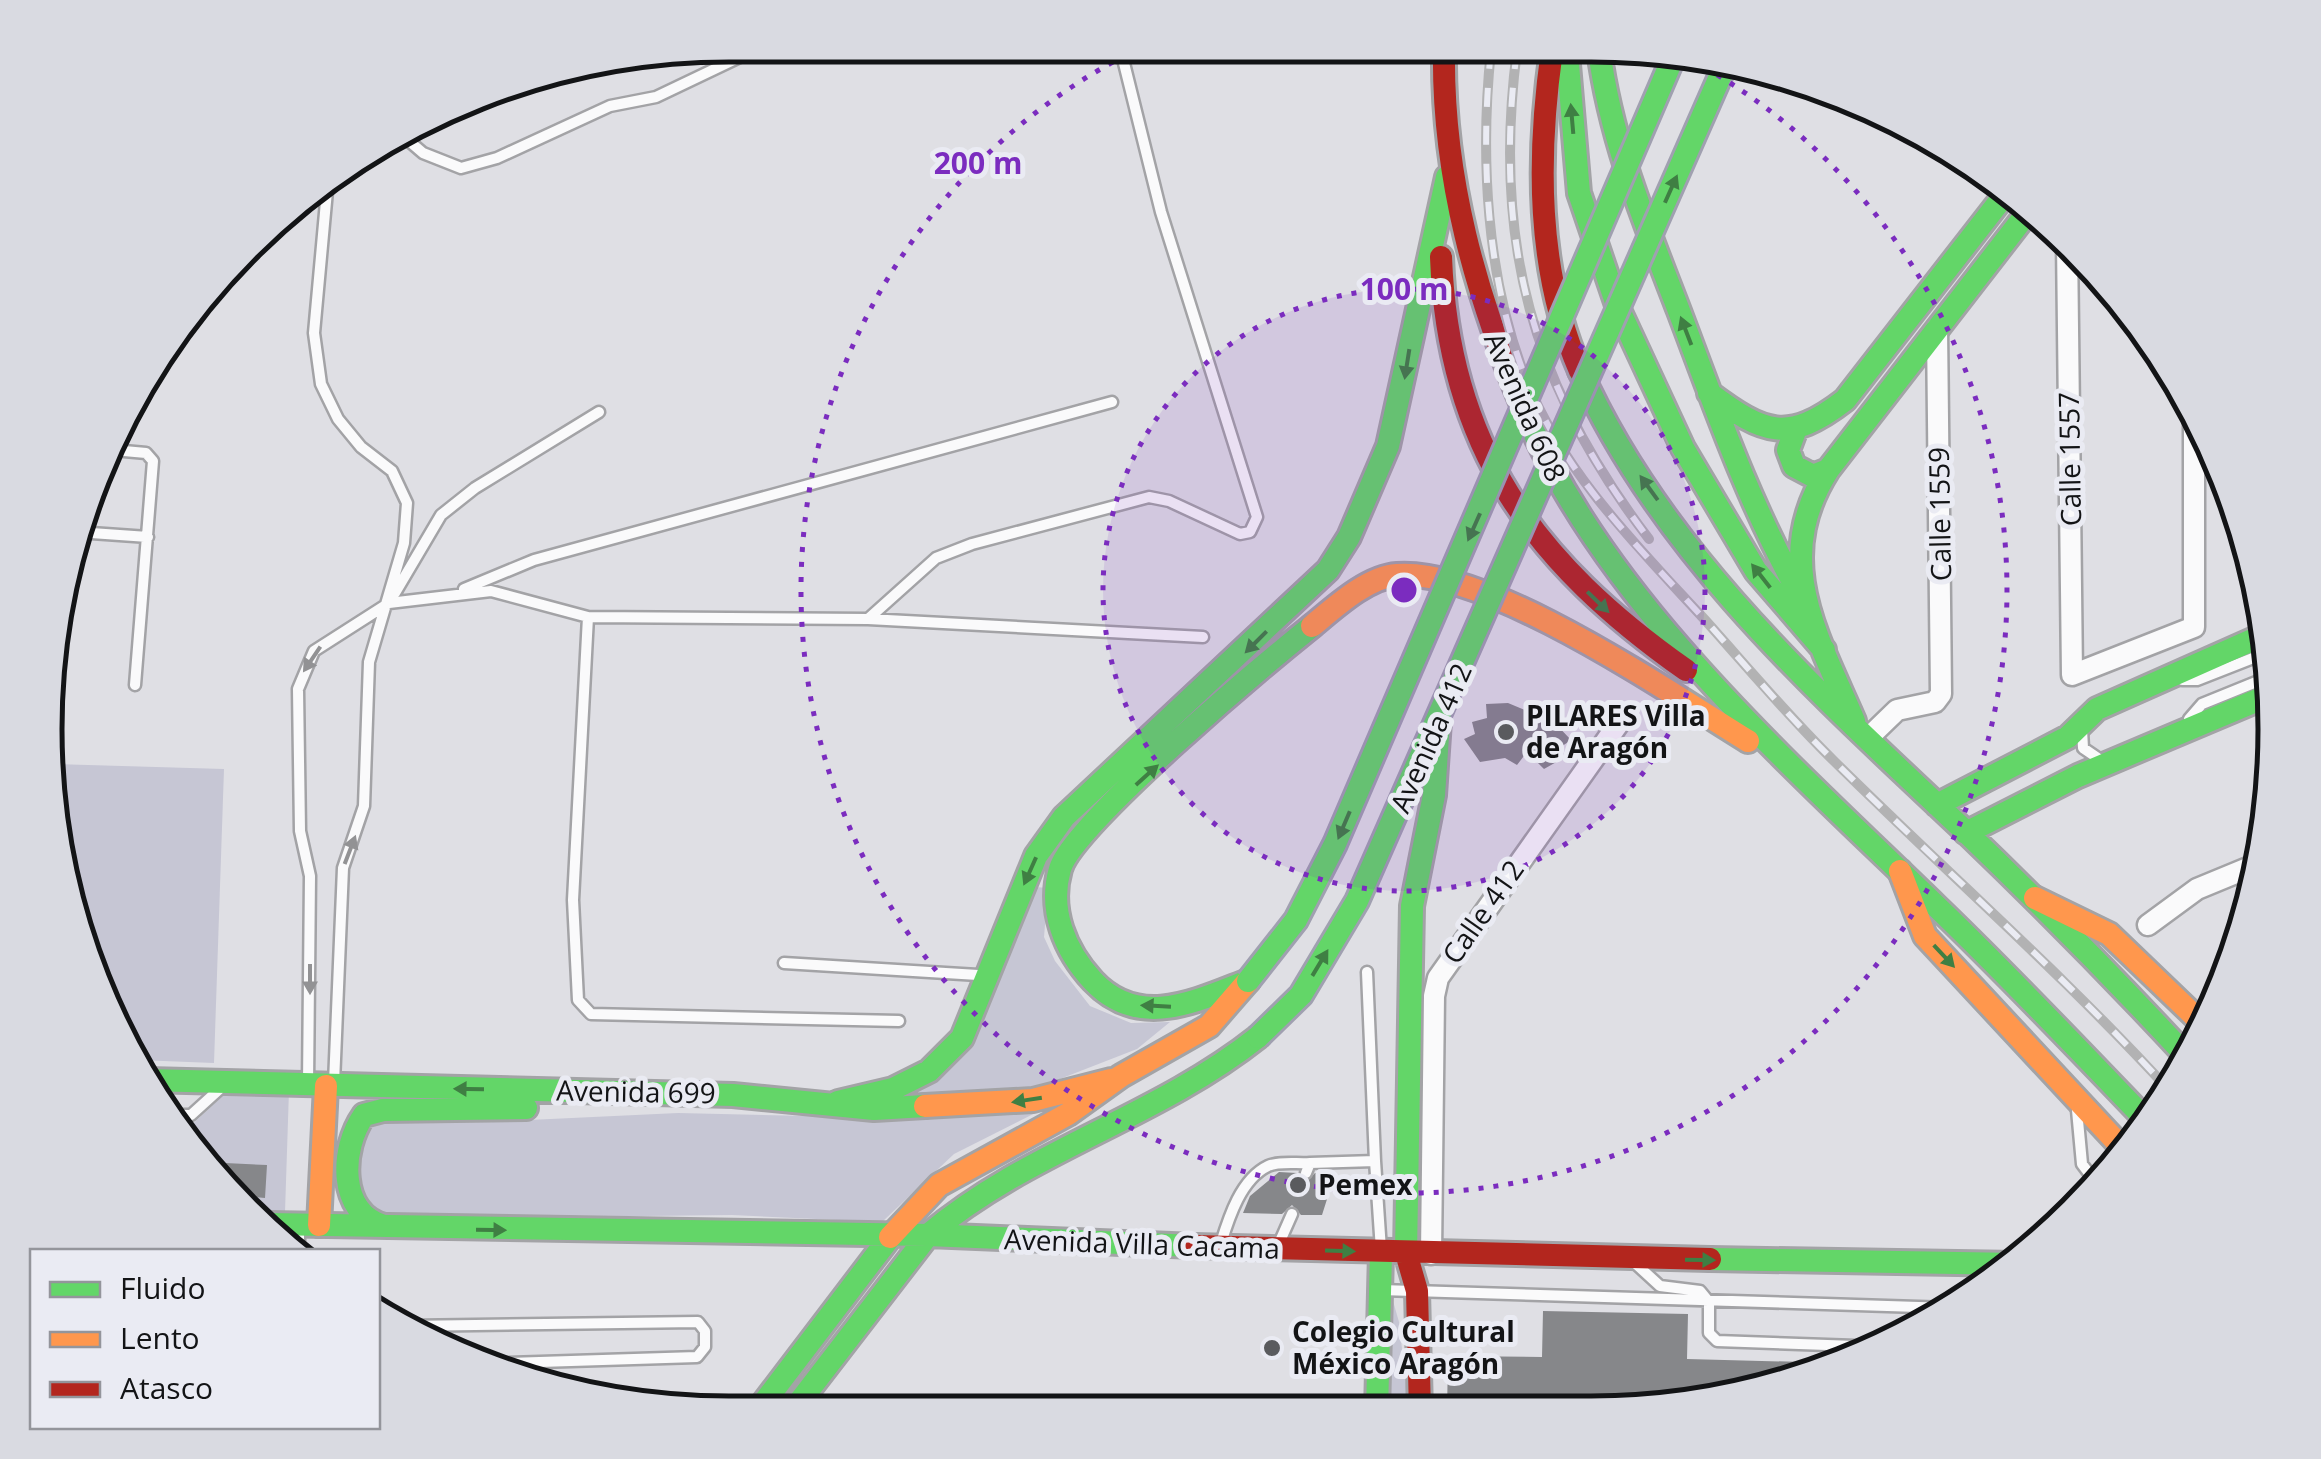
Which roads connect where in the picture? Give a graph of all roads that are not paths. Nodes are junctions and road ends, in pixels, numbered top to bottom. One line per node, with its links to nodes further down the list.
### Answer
1 (730, 62): 9 (lane)
2 (1123, 62): 29 (lane)
3 (1440, 62): 10 (main road, Avenida 608)
4 (1551, 62): 43 (main road, one-way to 4)
5 (1567, 62): 32 (main road, one-way to 5)
6 (1600, 62): 16 (main road, one-way to 6)
7 (1669, 67): 57 (main road, Avenida 412, one-way to 57, bridge)
8 (1721, 75): 41 (main road, Avenida 412, one-way to 8, bridge)
9 (413, 143)
10 (1450, 166): 37 (main road, Avenida 608); 37 (main road, one-way to 37); 56 (main road, one-way to 56)
11 (326, 198): 26 (lane)
12 (2000, 201): 19 (main road)
13 (2022, 220): 15 (main road)
14 (2068, 264): 20 (street, Calle 1557)
15 (1938, 328): 22 (main road); 43 (street, Calle 1559)
16 (1709, 393): 19 (main road); 27 (main road)
17 (1112, 402): 25 (lane)
18 (600, 412): 26 (lane)
19 (1794, 434): 22 (main road)
20 (2194, 443)
21 (124, 451): 24 (lane)
22 (1828, 470): 27 (main road)
23 (92, 533): 24 (lane)
24 (148, 537): 36 (lane)
25 (454, 594): 26 (lane); 28 (lane)
26 (389, 603): 64 (lane, one-way to 26); 64 (lane, one-way to 64)
27 (1810, 612): 32 (main road)
28 (588, 617): 29 (lane); 59 (lane)
29 (868, 619): 30 (lane)
30 (1203, 637)
31 (2253, 640): 34 (main road)
32 (1824, 650): 43 (main road)
33 (2254, 657): 34 (lane)
34 (2172, 675): 39 (main road)
35 (2257, 682): 42 (lane)
36 (136, 685)
37 (1719, 690): 46 (main road, Avenida 608)
38 (2257, 700): 42 (main road)
39 (2097, 709): 44 (main road); 45 (lane)
40 (1621, 720): 84 (street, Calle 412)
41 (1439, 721): 77 (main road, Avenida 412, one-way to 41, bridge); 83 (main road)
42 (2180, 733): 45 (main road)
43 (1862, 734): 48 (main road)
44 (2068, 737): 47 (main road); 48 (main road)
45 (2115, 762): 47 (main road)
46 (1787, 764): 51 (main road); 57 (main road, one-way to 46)
47 (2078, 776): 49 (main road)
48 (1937, 804): 49 (main road)
49 (1966, 833): 52 (main road)
50 (2244, 869): 53 (street)
51 (1900, 871): 66 (main road, one-way to 66); 68 (main road)
52 (2035, 898): 58 (main road); 60 (main road)
53 (2148, 924)
54 (784, 963): 56 (lane)
55 (1367, 972): 71 (lane)
56 (987, 976): 67 (main road)
57 (1248, 981): 61 (main road, Avenida 412)
58 (2194, 1015)
59 (899, 1021)
60 (2178, 1047)
61 (1121, 1076): 67 (main road, Avenida 699, one-way to 67); 78 (main road, Avenida 412)
62 (163, 1080): 63 (main road, Avenida 699)
63 (227, 1082): 64 (main road, Avenida 699); 69 (lane)
64 (323, 1085): 65 (main road, Avenida 699, one-way to 64); 75 (main road)
65 (671, 1093): 67 (main road, Avenida 699); 76 (main road)
66 (2076, 1094): 70 (main road); 72 (lane)
67 (838, 1102)
68 (2138, 1111)
69 (186, 1116)
70 (2117, 1141)
71 (1375, 1161): 80 (lane); 82 (lane)
72 (2089, 1173)
73 (1292, 1214): 81 (lane)
74 (283, 1224): 75 (main road, Avenida Villa Cacama)
75 (309, 1225): 76 (main road, Avenida Villa Cacama); 79 (lane)
76 (393, 1228): 78 (main road, Avenida Villa Cacama, one-way to 78)
77 (928, 1235): 78 (main road, Avenida Villa Cacama); 80 (main road, Avenida Villa Cacama); 95 (main road, Avenida 412)
78 (890, 1237): 94 (main road, Avenida 412)
79 (303, 1242)
80 (1220, 1246): 81 (main road, Avenida Villa Cacama)
81 (1277, 1249): 82 (main road, Avenida Villa Cacama, one-way to 82)
82 (1381, 1253): 83 (main road, Avenida Villa Cacama); 87 (main road)
83 (1406, 1253): 84 (main road, Avenida Villa Cacama); 88 (main road)
84 (1432, 1254): 85 (main road, Avenida Villa Cacama)
85 (1633, 1259): 86 (main road, Avenida Villa Cacama, one-way to 86); 89 (lane)
86 (1991, 1264)
87 (1380, 1290): 88 (lane); 96 (main road)
88 (1417, 1292): 89 (lane); 97 (main road)
89 (1709, 1302): 90 (lane); 92 (lane)
90 (1924, 1307)
91 (430, 1326): 93 (lane)
92 (1847, 1346)
93 (520, 1362)
94 (769, 1396)
95 (804, 1396)
96 (1377, 1396)
97 (1420, 1396)

